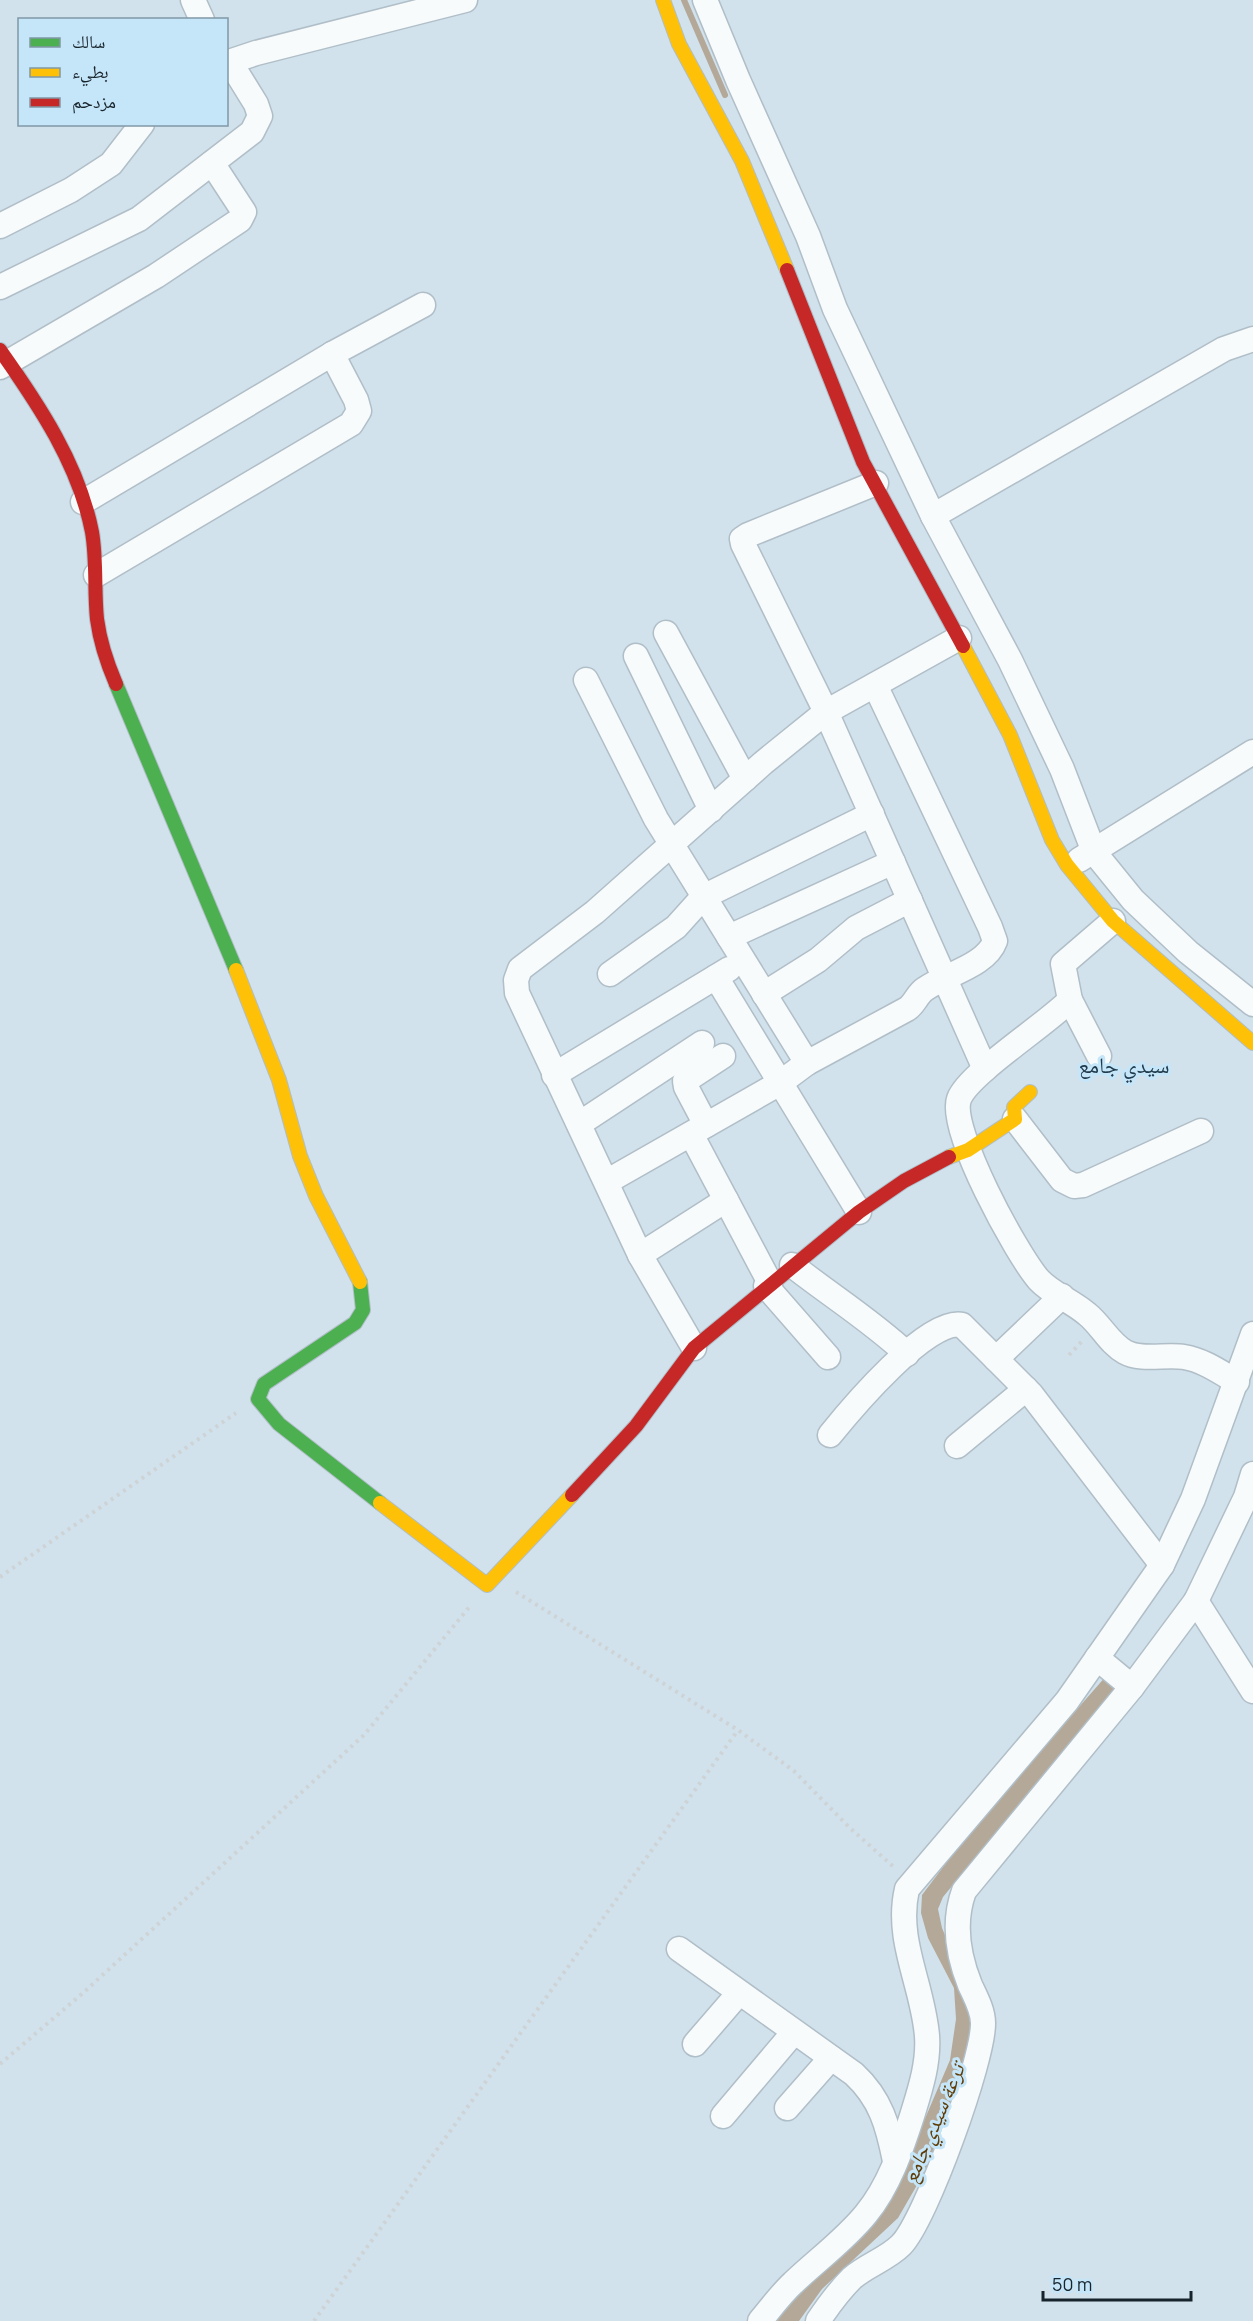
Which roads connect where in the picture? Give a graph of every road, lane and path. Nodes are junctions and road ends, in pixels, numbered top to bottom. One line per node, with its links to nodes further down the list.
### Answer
1 (194, 0): 6 (street)
2 (465, 0): 5 (street)
3 (663, 0): 16 (street)
4 (705, 0): 18 (street)
5 (396, 9): 7 (street)
6 (201, 18)
7 (228, 62): 9 (street)
8 (140, 126): 10 (street)
9 (212, 163): 11 (street); 15 (street)
10 (0, 225)
11 (0, 287)
12 (423, 305): 14 (street)
13 (1253, 339): 18 (street)
14 (332, 354): 17 (street); 19 (street)
15 (3, 360): 17 (street)
16 (876, 483): 21 (street); 25 (street)
17 (83, 502): 19 (street)
18 (933, 516): 31 (street)
19 (96, 575): 73 (street)
20 (666, 633): 27 (street)
21 (959, 638): 24 (street); 33 (street)
22 (636, 656): 28 (street)
23 (586, 680): 30 (street)
24 (875, 686): 25 (street); 41 (street)
25 (826, 712): 27 (street); 29 (street)
26 (1253, 752): 31 (street)
27 (745, 779): 28 (street)
28 (711, 810): 30 (street)
29 (872, 814): 32 (street); 34 (street)
30 (671, 846): 34 (street); 51 (street)
31 (1094, 852): 33 (street); 44 (street)
32 (893, 862): 35 (street); 37 (street)
33 (1068, 865): 36 (street)
34 (703, 897): 37 (street); 39 (street)
35 (910, 900): 41 (street); 42 (street)
36 (1113, 921): 43 (street); 46 (street)
37 (729, 937): 38 (street)
38 (744, 962): 40 (street); 42 (street)
39 (610, 974)
40 (716, 977): 51 (street); 52 (street)
41 (944, 977): 49 (street); 50 (street)
42 (764, 994): 49 (street)
43 (1070, 1000): 48 (street); 50 (street)
44 (1253, 1004)
45 (702, 1043): 55 (street)
46 (1253, 1043)
47 (723, 1056): 56 (street)
48 (1099, 1056)
49 (807, 1063): 52 (street)
50 (985, 1069): 58 (street)
51 (554, 1075): 55 (street)
52 (780, 1083): 56 (street); 61 (street)
53 (1030, 1092): 54 (street)
54 (1016, 1119): 57 (street); 58 (street)
55 (579, 1125): 59 (street)
56 (698, 1129): 59 (street); 60 (street)
57 (1201, 1131)
58 (968, 1150): 61 (street); 65 (street)
59 (608, 1181): 62 (street)
60 (726, 1200): 62 (street); 64 (street)
61 (859, 1212): 63 (street)
62 (640, 1255): 67 (street)
63 (792, 1265): 64 (street); 68 (street)
64 (768, 1284): 67 (street); 69 (street)
65 (1062, 1296): 70 (street); 71 (street)
66 (1253, 1334): 71 (street)
67 (694, 1348): 80 (street)
68 (908, 1354): 70 (street); 74 (street)
69 (828, 1357)
70 (996, 1359): 72 (street)
71 (1237, 1382): 78 (street)
72 (1026, 1389): 75 (street); 78 (street)
73 (258, 1399): 79 (path); 80 (street)
74 (830, 1435)
75 (957, 1446)
76 (1253, 1474): 77 (street)
77 (1249, 1501): 81 (street)
78 (1162, 1565): 82 (street)
79 (0, 1576)
80 (490, 1581): 85 (path); 92 (path)
81 (1196, 1601): 83 (street); 84 (street)
82 (1097, 1658): 84 (street); 86 (street)
83 (1251, 1685)
84 (1132, 1687): 98 (street)
85 (738, 1730): 86 (path); 96 (path)
86 (912, 1884): 95 (street)
87 (679, 1949): 88 (street)
88 (739, 1993): 89 (street); 90 (street)
89 (794, 2032): 91 (street); 94 (street)
90 (695, 2044)
91 (831, 2058): 93 (street); 95 (street)
92 (0, 2064)
93 (787, 2108)
94 (723, 2116)
95 (895, 2161): 97 (street)
96 (314, 2321)
97 (760, 2321)
98 (818, 2321)

